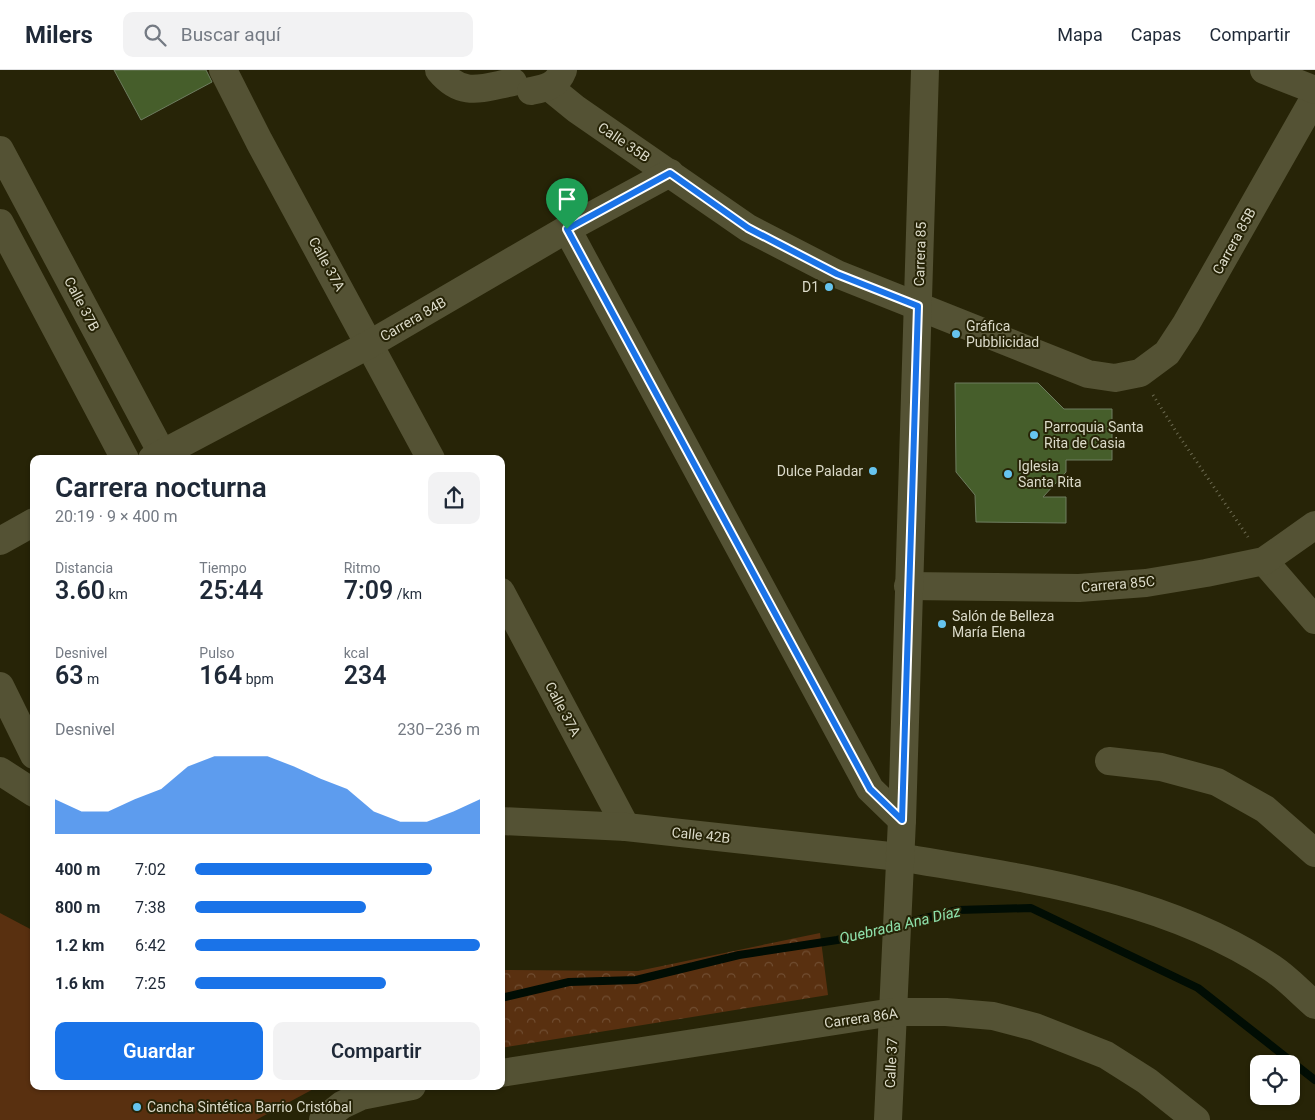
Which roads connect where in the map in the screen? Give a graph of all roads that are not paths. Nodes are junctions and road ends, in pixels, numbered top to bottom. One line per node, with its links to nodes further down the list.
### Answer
1 (223, 70): 14 (street, Calle 37A)
2 (925, 70): 13 (street, Carrera 85)
3 (1264, 70): 7 (street)
4 (509, 76): 5 (street); 6 (street)
5 (448, 78)
6 (556, 79): 10 (street, Calle 35B)
7 (1315, 90)
8 (1315, 97): 15 (street, Carrera 85B)
9 (0, 150): 17 (street, Calle 37B)
10 (670, 173): 12 (street, Carrera 84B); 13 (street, Calle 35B)
11 (0, 223): 16 (street)
12 (567, 229): 14 (street, Carrera 84B); 32 (street)
13 (918, 306): 15 (street, Calle 35B); 24 (street, Carrera 85)
14 (370, 344): 18 (street, Carrera 84B); 19 (street, Calle 37A)
15 (1140, 373)
16 (123, 455)
17 (159, 455)
18 (164, 455)
19 (429, 455)
20 (30, 524): 22 (street)
21 (1315, 525): 23 (street, Carrera 85C)
22 (0, 541)
23 (1264, 561): 24 (street, Carrera 85C); 26 (street)
24 (908, 586): 32 (street, Carrera 85)
25 (505, 600): 34 (street, Calle 37A)
26 (1315, 620)
27 (0, 686): 28 (street)
28 (30, 747)
29 (1109, 761): 35 (street)
30 (0, 771): 31 (street)
31 (30, 790)
32 (902, 820): 36 (street, Carrera 85)
33 (505, 821): 34 (street, Calle 42B)
34 (626, 827): 36 (street, Calle 42B)
35 (1315, 853)
36 (899, 869): 37 (street); 38 (street, Calle 37)
37 (1315, 1005)
38 (893, 1012): 39 (street, Carrera 86A); 42 (street, Calle 37); 43 (street, Carrera 86A)
39 (505, 1071)
40 (392, 1090): 41 (street)
41 (323, 1120)
42 (888, 1120)
43 (1196, 1120)

